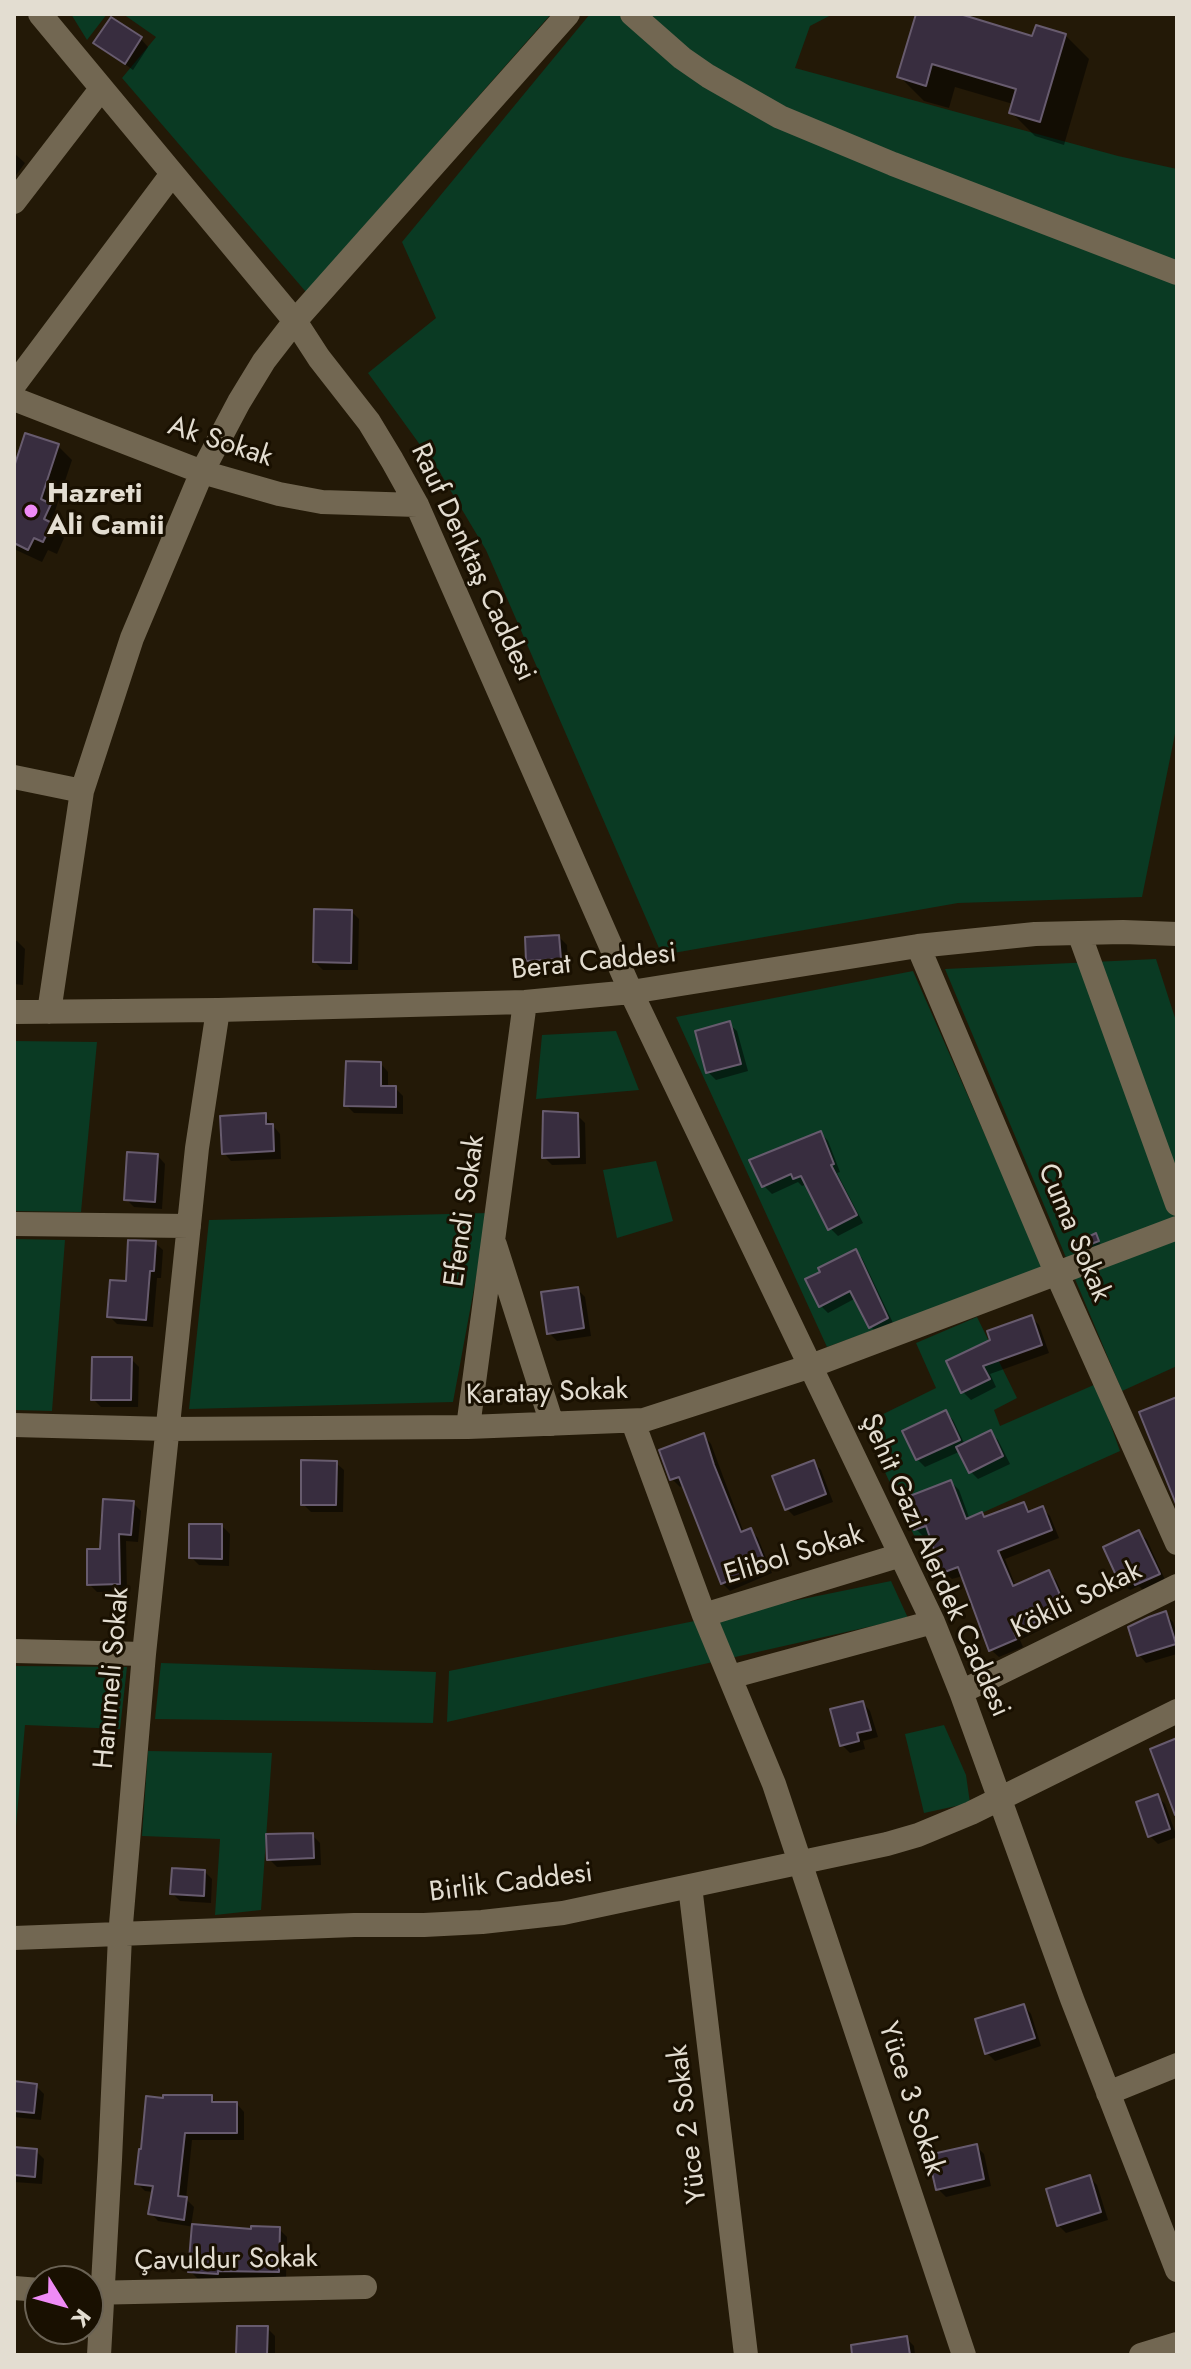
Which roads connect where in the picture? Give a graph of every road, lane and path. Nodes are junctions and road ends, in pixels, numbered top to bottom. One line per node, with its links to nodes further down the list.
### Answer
1 (40, 14): 4 (street, Rauf Denktaş Caddesi)
2 (568, 14): 8 (street)
3 (632, 14): 7 (street)
4 (101, 89): 5 (street, Rauf Denktaş Caddesi); 6 (street)
5 (172, 174): 8 (street, Rauf Denktaş Caddesi); 9 (street)
6 (14, 202)
7 (1177, 273)
8 (295, 321): 11 (street); 12 (street, Rauf Denktaş Caddesi)
9 (14, 385)
10 (14, 399): 11 (street, Ak Sokak)
11 (202, 472): 12 (street, Ak Sokak); 14 (street)
12 (417, 505): 18 (street, Rauf Denktaş Caddesi)
13 (14, 777): 14 (street)
14 (82, 791): 22 (street)
15 (1079, 933): 16 (street, Berat Caddesi); 17 (street, Berat Caddesi); 23 (street)
16 (1177, 934)
17 (918, 946): 18 (street, Berat Caddesi); 28 (street, Cuma Sokak)
18 (631, 992): 19 (street, Berat Caddesi); 29 (street, Şehit Gazi Alerdek Caddesi)
19 (525, 1002): 20 (street, Berat Caddesi); 27 (street, Efendi Sokak)
20 (218, 1010): 22 (street, Berat Caddesi); 25 (street, Hanımeli Sokak)
21 (14, 1012): 22 (street, Berat Caddesi)
22 (49, 1012)
23 (1177, 1204)
24 (14, 1224): 25 (street)
25 (189, 1226): 34 (street, Hanımeli Sokak)
26 (1177, 1228): 28 (street, Karatay Sokak)
27 (493, 1239): 31 (street); 33 (street, Efendi Sokak)
28 (1056, 1272): 29 (street, Karatay Sokak); 35 (street, Cuma Sokak)
29 (811, 1366): 30 (street, Karatay Sokak); 36 (street, Şehit Gazi Alerdek Caddesi)
30 (633, 1422): 31 (street, Karatay Sokak); 38 (street, Yüce 3 Sokak)
31 (552, 1424): 33 (street, Karatay Sokak)
32 (14, 1425): 34 (street, Karatay Sokak)
33 (468, 1427): 34 (street, Karatay Sokak)
34 (168, 1429): 41 (street, Hanımeli Sokak)
35 (1177, 1543)
36 (901, 1555): 38 (street, Elibol Sokak); 39 (street, Şehit Gazi Alerdek Caddesi)
37 (1177, 1586): 43 (street, Köklü Sokak)
38 (704, 1615): 42 (street, Yüce 3 Sokak)
39 (933, 1622): 42 (street); 43 (street, Şehit Gazi Alerdek Caddesi)
40 (14, 1651): 41 (street)
41 (144, 1654): 48 (street, Hanımeli Sokak)
42 (730, 1677): 46 (street, Yüce 3 Sokak)
43 (961, 1692): 45 (street, Şehit Gazi Alerdek Caddesi)
44 (1177, 1711): 45 (street, Birlik Caddesi)
45 (1000, 1799): 46 (street, Birlik Caddesi); 51 (street, Şehit Gazi Alerdek Caddesi)
46 (801, 1862): 47 (street, Birlik Caddesi); 58 (street, Yüce 3 Sokak)
47 (690, 1886): 48 (street, Birlik Caddesi); 57 (street, Yüce 2 Sokak)
48 (120, 1936): 49 (street, Birlik Caddesi); 52 (street, Hanımeli Sokak)
49 (14, 1938)
50 (1177, 2065): 51 (street)
51 (1108, 2093): 53 (street, Şehit Gazi Alerdek Caddesi)
52 (97, 2265)
53 (1177, 2270)
54 (365, 2287): 55 (street, Çavuldur Sokak)
55 (104, 2293)
56 (1177, 2344): 59 (street)
57 (746, 2355)
58 (964, 2355)
59 (1141, 2355)

